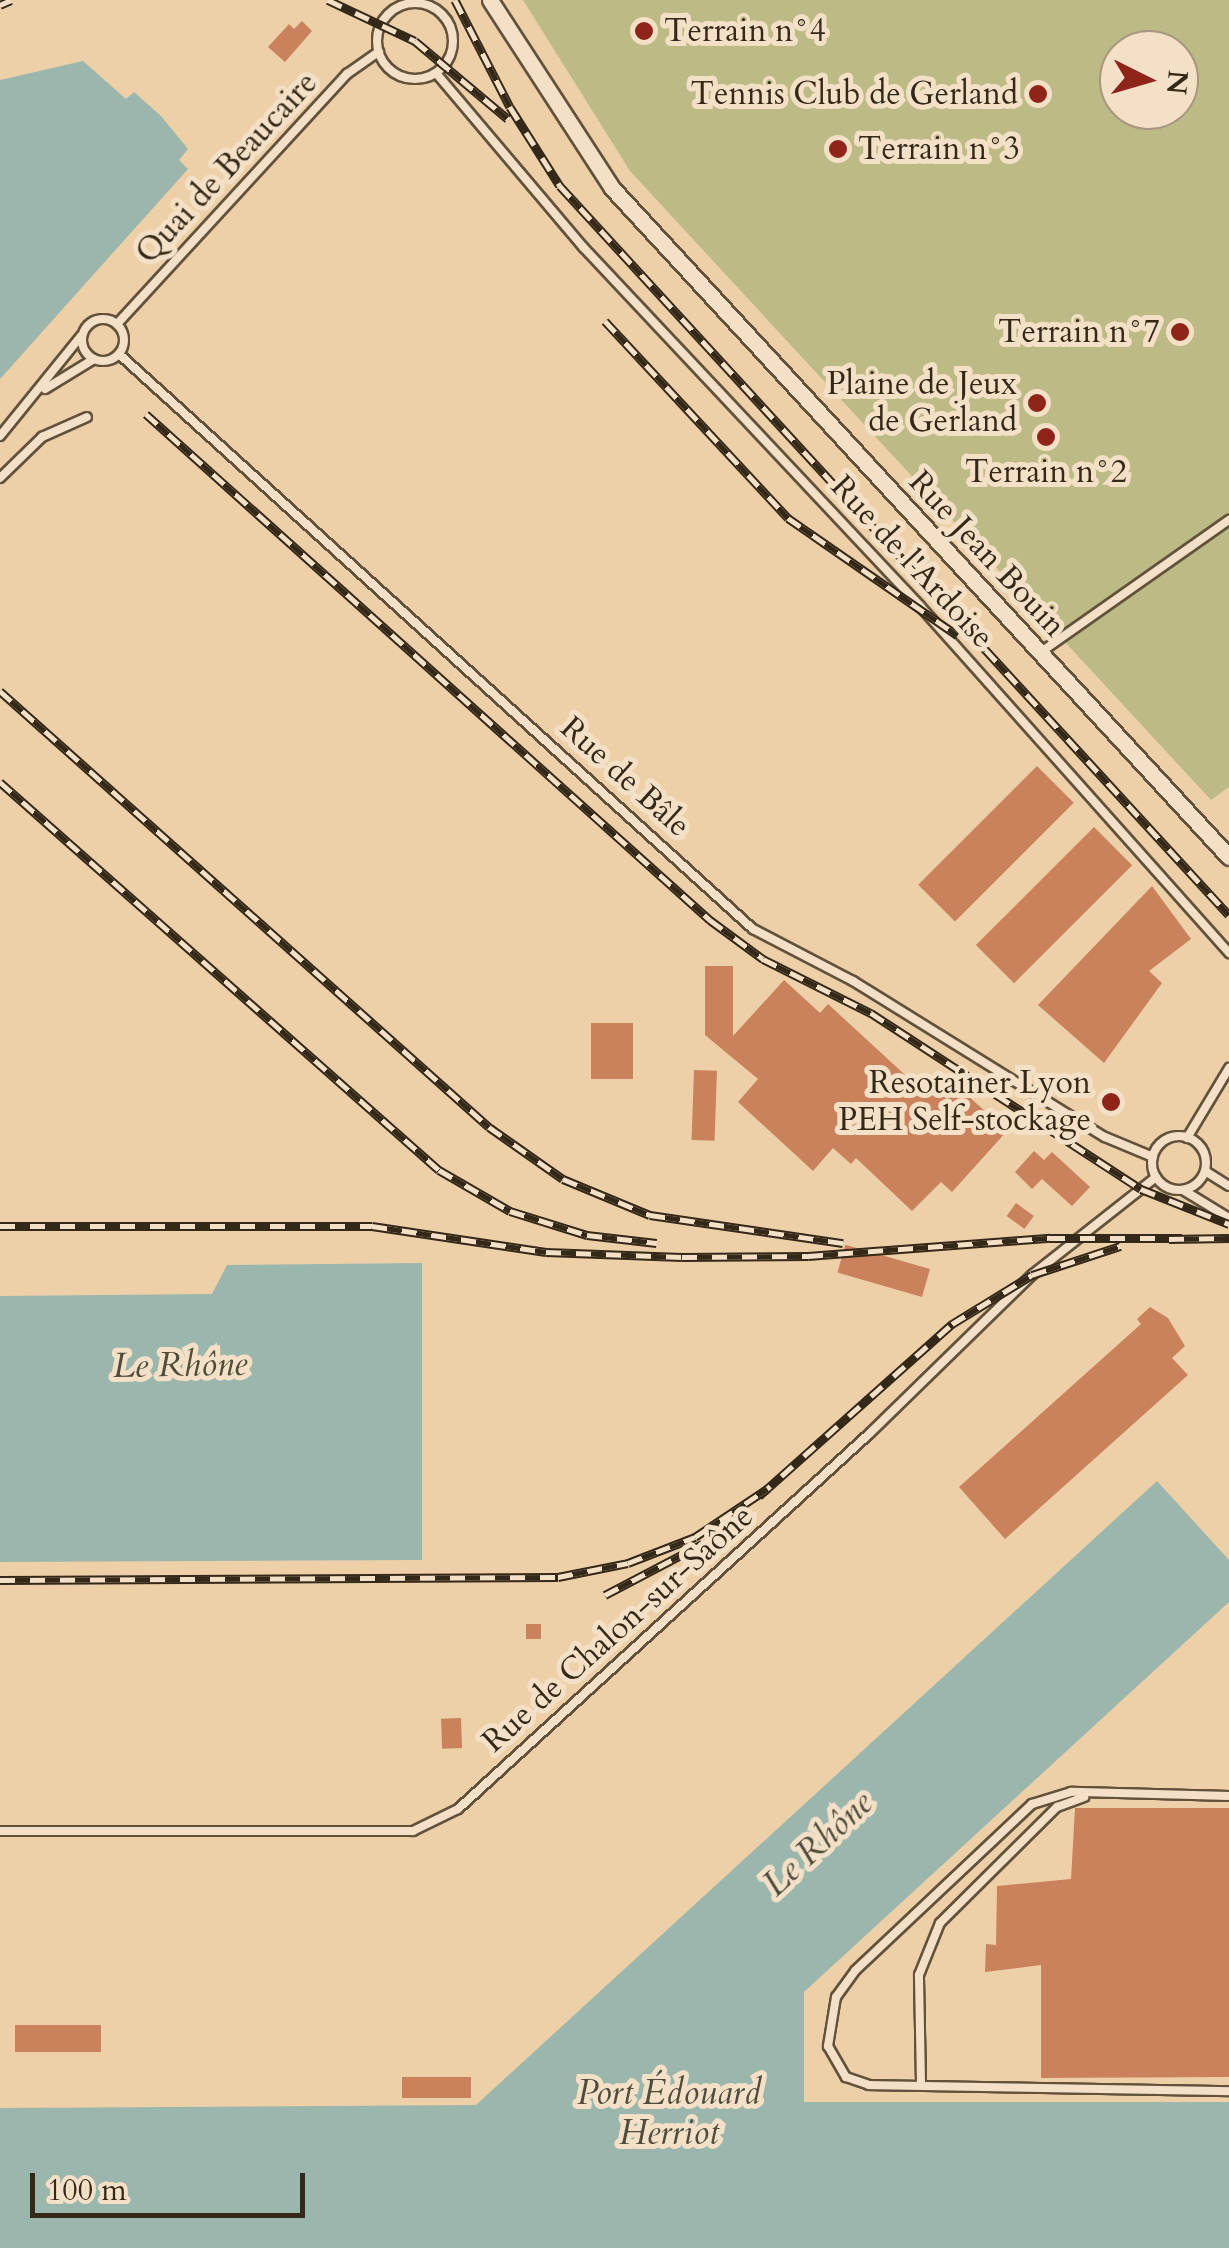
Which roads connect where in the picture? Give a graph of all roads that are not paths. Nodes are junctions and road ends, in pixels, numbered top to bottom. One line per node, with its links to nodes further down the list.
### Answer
1 (490, 0): 14 (street, Rue Jean Bouin)
2 (409, 2): 3 (lane); 4 (lane)
3 (379, 52): 4 (lane); 5 (lane, Quai de Beaucaire)
4 (436, 73): 16 (lane, Rue de l'Ardoise)
5 (117, 324): 6 (lane, Quai de Beaucaire); 7 (lane)
6 (82, 336): 8 (lane); 9 (lane)
7 (119, 354): 8 (lane); 19 (lane, Rue de Bâle)
8 (94, 360): 9 (lane)
9 (37, 394): 11 (lane)
10 (86, 417): 12 (lane)
11 (0, 436)
12 (0, 478)
13 (1229, 520): 14 (lane)
14 (1040, 652): 15 (street, Rue Jean Bouin)
15 (1229, 857)
16 (1229, 954)
17 (1229, 1068): 18 (lane)
18 (1187, 1138): 19 (lane); 20 (lane)
19 (1154, 1156): 21 (lane)
20 (1205, 1170): 22 (lane); 23 (lane)
21 (1156, 1177): 23 (lane); 27 (lane, Rue de Chalon-sur-Saône)
22 (1229, 1186)
23 (1182, 1190): 24 (lane)
24 (1229, 1218)
25 (1084, 1796): 26 (lane); 28 (lane); 28 (lane)
26 (1229, 1796)
27 (0, 1831)
28 (921, 2082): 29 (lane)
29 (1229, 2092)

